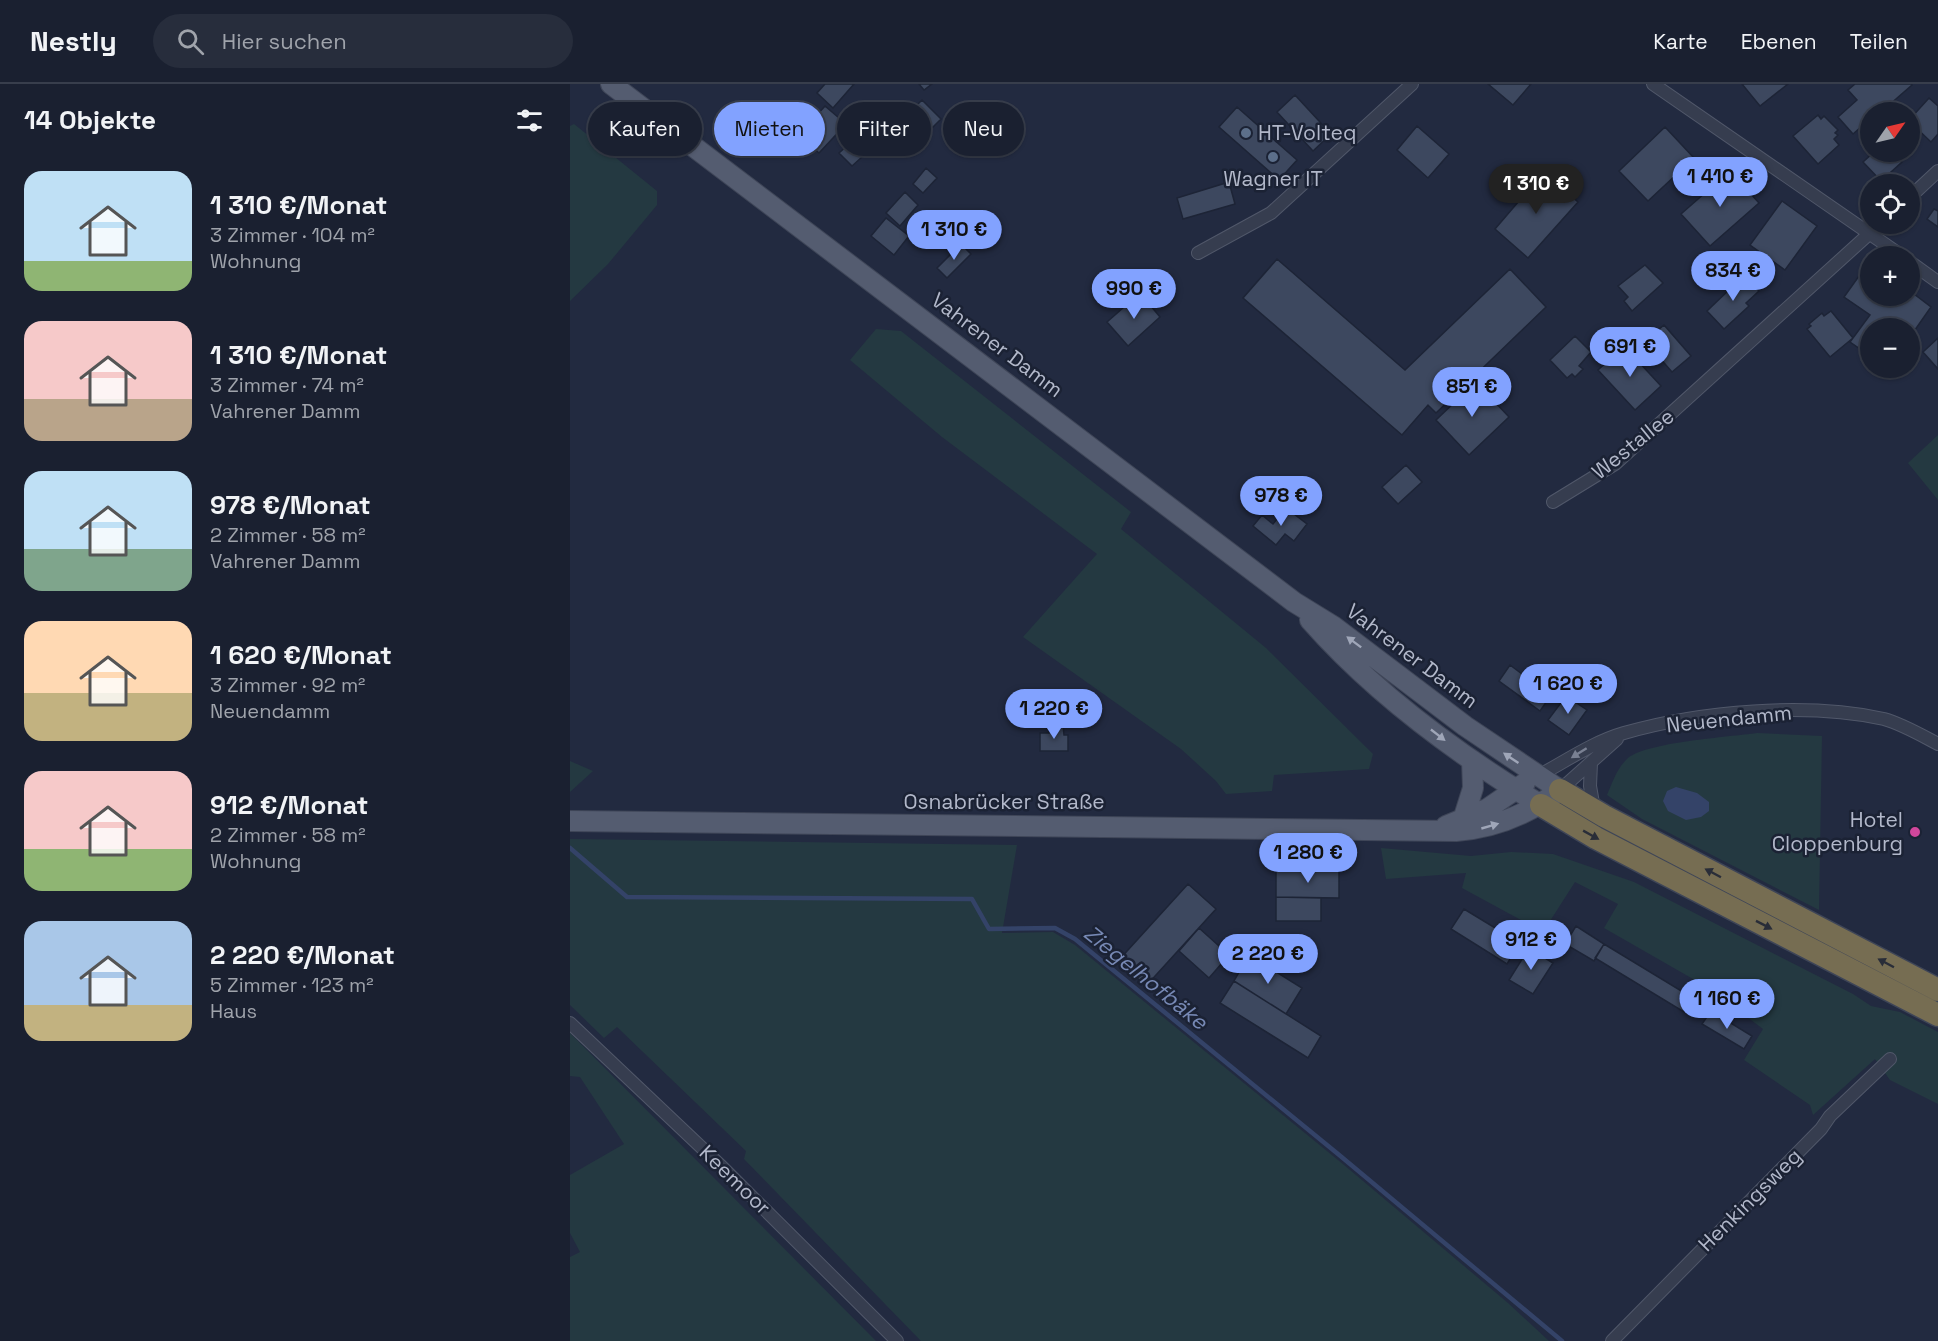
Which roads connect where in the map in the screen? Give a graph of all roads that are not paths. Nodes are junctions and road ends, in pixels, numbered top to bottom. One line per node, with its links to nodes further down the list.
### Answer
1 (611, 84): 13 (main road, Vahrener Damm)
2 (1412, 84): 9 (street)
3 (1653, 84): 6 (street)
4 (1938, 171): 5 (street)
5 (1920, 188)
6 (1860, 228)
7 (1869, 234): 8 (street); 12 (street, Westallee)
8 (1887, 246)
9 (1198, 253)
10 (1920, 269): 11 (street)
11 (1938, 282)
12 (1553, 502)
13 (1294, 602): 16 (main road, Vahrener Damm, one-way to 16); 18 (main road, Vahrener Damm, one-way to 13)
14 (1623, 734): 15 (street, Neuendamm); 17 (street, Neuendamm); 18 (street, Neuendamm, one-way to 18)
15 (1938, 744)
16 (1472, 759): 19 (main road, Vahrener Damm); 23 (main road)
17 (1590, 763): 20 (street, Neuendamm); 22 (street)
18 (1538, 776): 19 (main road, Osnabrücker Straße); 20 (main road, Vahrener Damm)
19 (1515, 790): 21 (main road, Vahrener Damm); 23 (main road, Osnabrücker Straße)
20 (1560, 790): 21 (main road, Osnabrücker Straße); 22 (highway)
21 (1540, 805): 25 (main road, Osnabrücker Straße, one-way to 21); 27 (highway, one-way to 27)
22 (1594, 810): 26 (highway, one-way to 22)
23 (1463, 820): 25 (main road, Osnabrücker Straße)
24 (570, 821): 25 (main road, Osnabrücker Straße)
25 (1437, 829)
26 (1938, 990)
27 (1938, 1015)
28 (570, 1023): 30 (street, Keemoor)
29 (1890, 1059): 31 (street, Henkingsweg)
30 (897, 1341)
31 (1612, 1341)

